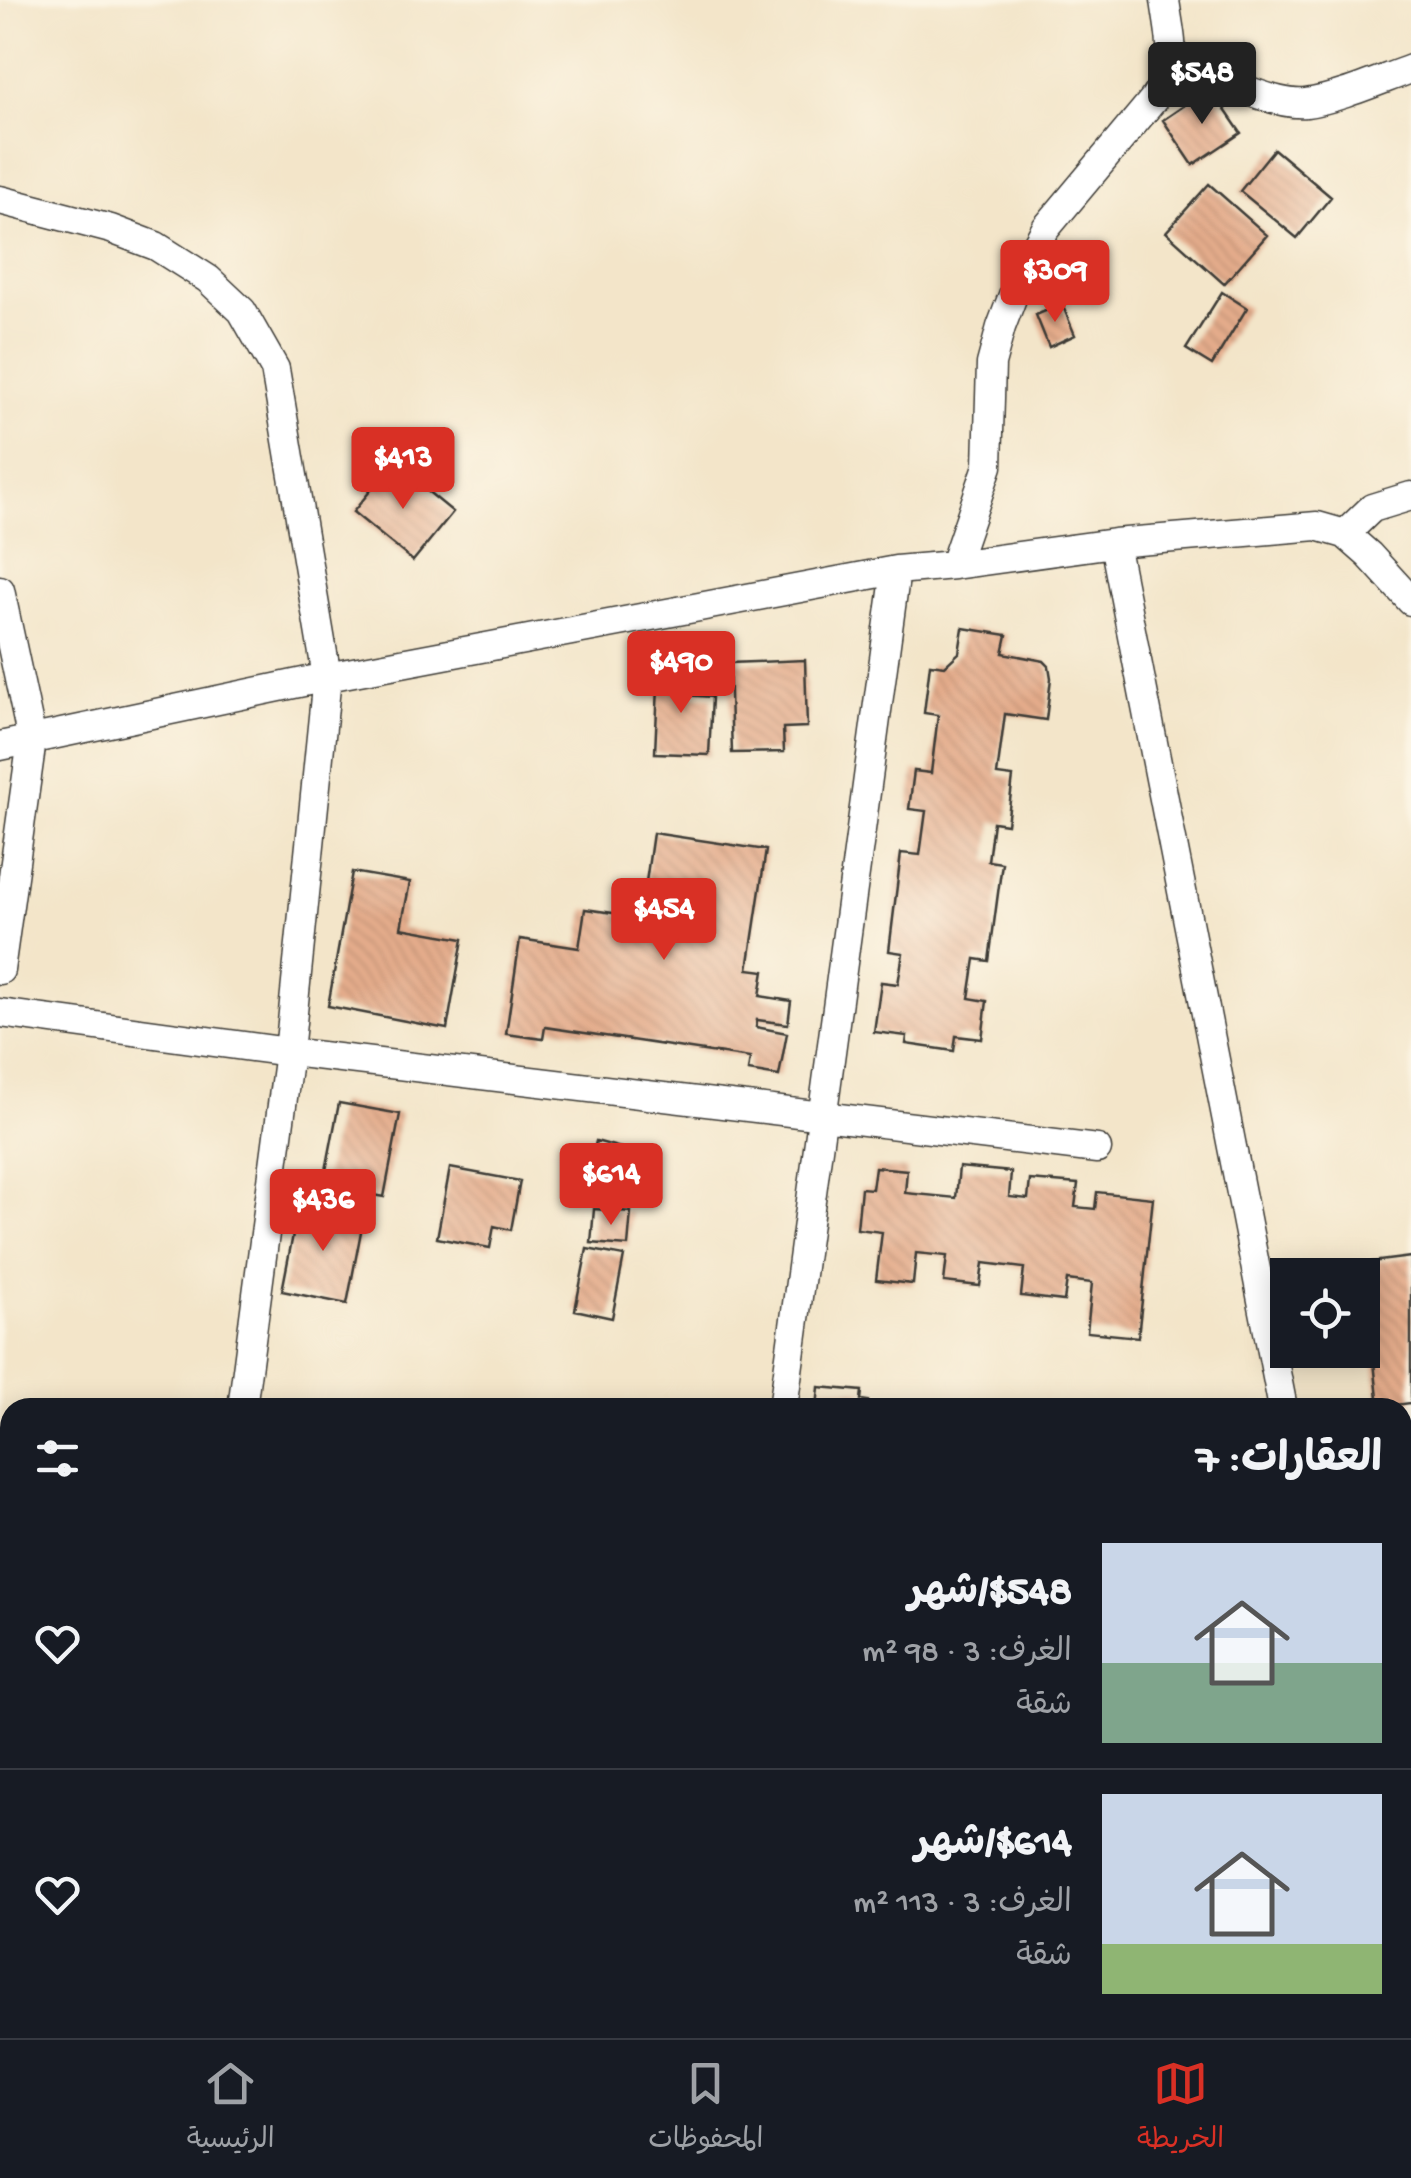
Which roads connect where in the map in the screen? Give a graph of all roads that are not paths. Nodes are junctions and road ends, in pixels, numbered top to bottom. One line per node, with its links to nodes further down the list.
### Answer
1 (1165, 0): 2 (street)
2 (1172, 56): 3 (street); 8 (street)
3 (1411, 68)
4 (0, 200): 12 (street)
5 (1411, 496): 6 (street)
6 (1345, 534): 7 (street); 11 (street)
7 (1114, 543): 8 (street); 22 (street)
8 (954, 565): 9 (street)
9 (896, 570): 12 (street); 18 (street)
10 (0, 590): 13 (street)
11 (1411, 601)
12 (326, 677): 13 (street); 17 (street)
13 (32, 740): 14 (street); 15 (street)
14 (0, 746)
15 (0, 970)
16 (0, 1013): 17 (street)
17 (289, 1052): 18 (street); 20 (street)
18 (821, 1117): 19 (street); 21 (street)
19 (1097, 1148)
20 (243, 1398)
21 (784, 1398)
22 (1282, 1398)

